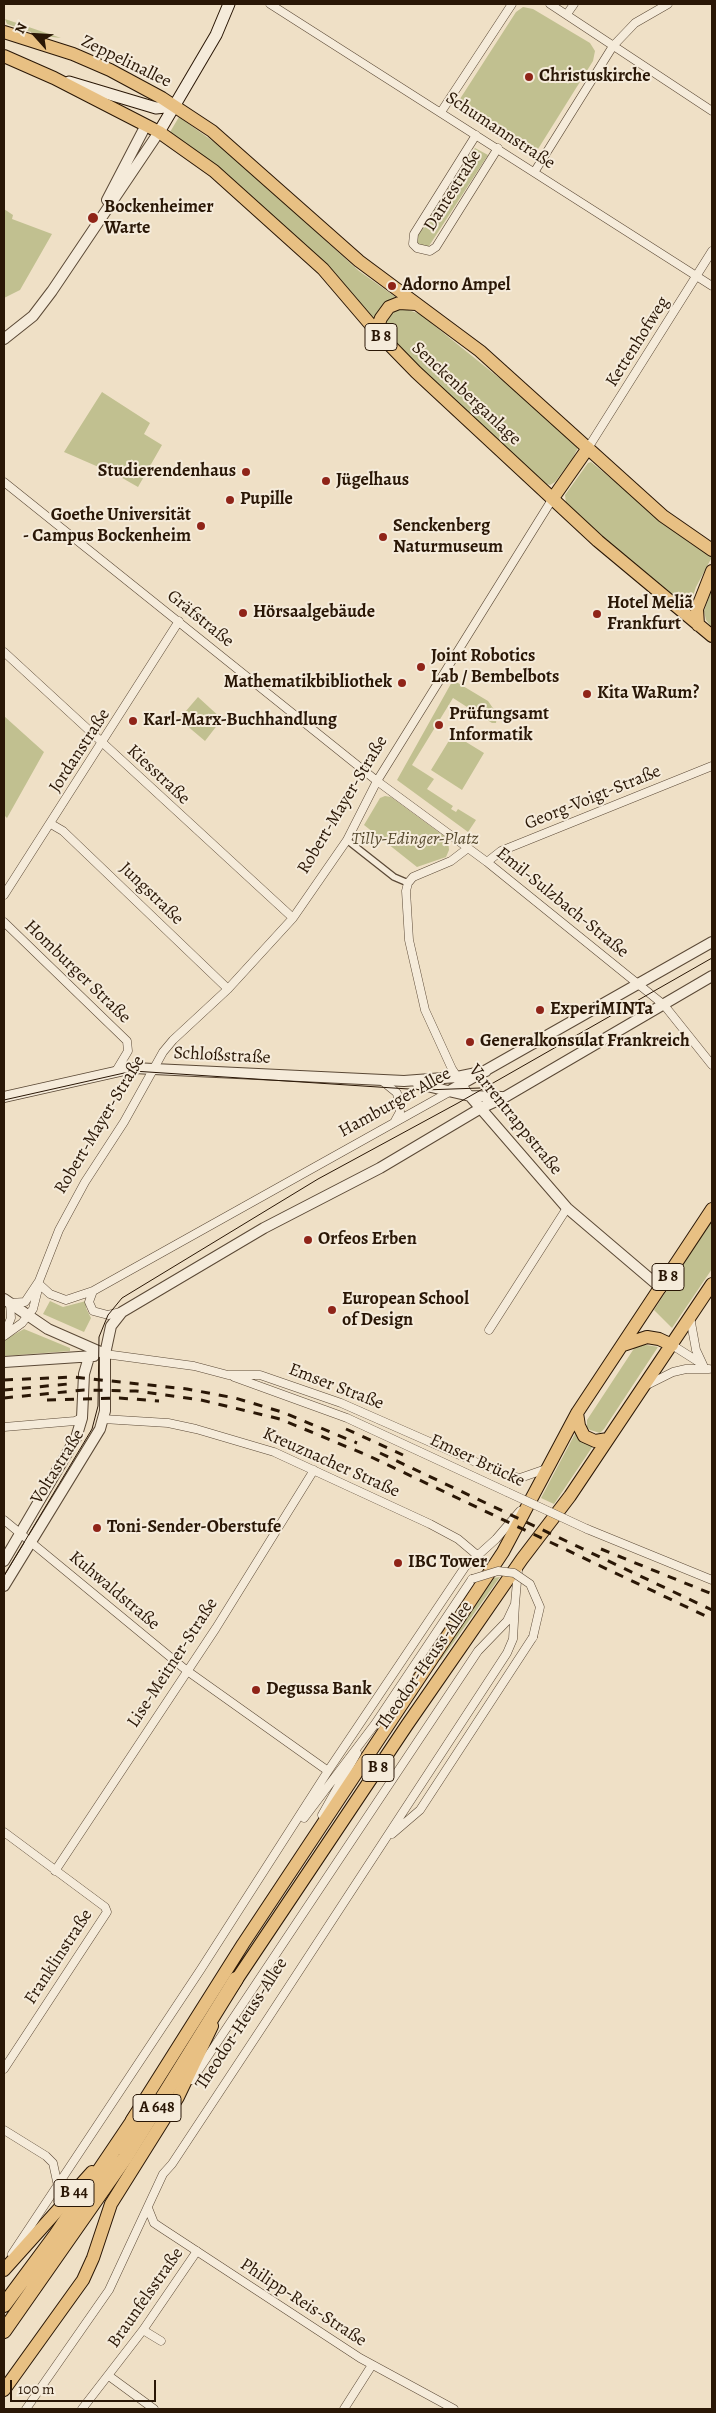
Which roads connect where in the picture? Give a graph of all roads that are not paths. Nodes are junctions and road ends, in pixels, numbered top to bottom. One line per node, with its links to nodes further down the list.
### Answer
1 (229, 4): 12 (main road)
2 (270, 4): 14 (street, Schumannstraße)
3 (512, 4): 14 (street)
4 (550, 4): 7 (street)
5 (574, 4): 7 (street)
6 (668, 4): 9 (street)
7 (567, 14): 9 (street)
8 (4, 32): 12 (main road, Zeppelinallee)
9 (613, 46): 13 (street); 19 (street)
10 (4, 56): 11 (main road, B 8)
11 (54, 78): 12 (main road); 15 (main road, B 8)
12 (176, 106): 16 (main road); 24 (main road, Senckenberganlage)
13 (712, 111)
14 (442, 112): 17 (street, Schumannstraße)
15 (146, 125): 16 (main road, B 8); 20 (street)
16 (159, 132): 20 (street); 25 (main road, Senckenberganlage / B 8)
17 (476, 135): 18 (street, Schumannstraße); 18 (street, Dantestraße)
18 (498, 148): 19 (street, Schumannstraße)
19 (535, 171): 22 (street, Schumannstraße)
20 (97, 222): 26 (street)
21 (712, 251): 22 (street, Kettenhofweg)
22 (697, 276): 23 (street, Schumannstraße); 27 (street, Kettenhofweg)
23 (712, 286)
24 (416, 304): 25 (main road); 27 (main road, Senckenberganlage)
25 (376, 331): 29 (main road, Senckenberganlage / B 8)
26 (4, 339)
27 (588, 448): 29 (main road, Robert-Mayer-Straße); 30 (main road, Senckenberganlage)
28 (4, 482): 32 (street, Gräfstraße)
29 (552, 498): 33 (main road, Senckenberganlage / B 8); 38 (street, Robert-Mayer-Straße)
30 (712, 550)
31 (712, 571): 33 (main road)
32 (179, 621): 36 (street, Jordanstraße); 38 (street, Gräfstraße)
33 (698, 625): 34 (main road, Senckenberganlage / B 8)
34 (712, 636)
35 (4, 652): 36 (street, Kiesstraße)
36 (102, 743): 39 (street, Jordanstraße); 45 (street, Kiesstraße)
37 (712, 766): 42 (street, Georg-Voigt-Straße)
38 (377, 781): 40 (street, Robert-Mayer-Straße); 41 (street, Emil-Sulzbach-Straße)
39 (51, 824): 44 (street, Jordanstraße); 50 (street, Jungstraße)
40 (347, 840): 43 (street); 45 (street, Robert-Mayer-Straße)
41 (468, 848): 42 (street, Emil-Sulzbach-Straße); 43 (street)
42 (487, 862): 49 (street, Emil-Sulzbach-Straße)
43 (408, 884): 57 (street, Varrentrappstraße)
44 (4, 895)
45 (293, 918): 50 (street, Robert-Mayer-Straße)
46 (4, 922): 54 (street, Homburger Straße)
47 (712, 942): 49 (street)
48 (712, 976): 51 (street)
49 (638, 984): 51 (street, Emil-Sulzbach-Straße); 57 (street, Schloßstraße)
50 (228, 989): 53 (street, Robert-Mayer-Straße)
51 (664, 1005): 52 (street, Emil-Sulzbach-Straße); 60 (street)
52 (712, 1065)
53 (155, 1068): 54 (street, Schloßstraße); 55 (street, Schloßstraße); 66 (street, Robert-Mayer-Straße)
54 (116, 1071): 61 (street, Schloßstraße)
55 (381, 1080): 56 (street, Schloßstraße); 63 (street)
56 (404, 1081): 57 (street, Schloßstraße); 58 (street, Schloßstraße)
57 (460, 1081): 58 (street, Hamburger Allee); 59 (street, Varrentrappstraße)
58 (451, 1090): 59 (street, Schloßstraße); 63 (street, Hamburger Allee)
59 (470, 1096): 60 (street, Schloßstraße); 62 (street, Varrentrappstraße)
60 (506, 1097): 62 (street)
61 (4, 1098)
62 (481, 1108): 64 (street, Varrentrappstraße); 71 (street)
63 (394, 1123): 69 (street, Hamburger Allee)
64 (567, 1208): 68 (street, Varrentrappstraße); 74 (street)
65 (712, 1209): 68 (main road, Theodor-Heuss-Allee / B 8)
66 (39, 1282): 69 (street, Hamburger Allee); 70 (street, Robert-Mayer-Straße); 72 (street, Robert-Mayer-Straße)
67 (712, 1284): 73 (main road, Theodor-Heuss-Allee / B 8)
68 (661, 1288): 76 (main road, Theodor-Heuss-Allee / B 8)
69 (93, 1291): 71 (street)
70 (7, 1301): 72 (street); 75 (street)
71 (122, 1312): 78 (street)
72 (28, 1316): 75 (street); 78 (street)
73 (690, 1317): 77 (main road, Theodor-Heuss-Allee / B 8); 81 (street)
74 (489, 1330)
75 (4, 1336)
76 (623, 1345): 77 (main road); 84 (main road, Theodor-Heuss-Allee / B 8)
77 (672, 1345): 81 (street); 83 (main road, Theodor-Heuss-Allee / B 8)
78 (105, 1354): 79 (street); 82 (street, Emser Straße); 86 (street, Voltastraße)
79 (90, 1357): 80 (street); 85 (street, Voltastraße)
80 (4, 1362)
81 (708, 1368): 83 (street)
82 (228, 1375): 89 (street, Emser Straße); 98 (street, Emser Brücke, bridge)
83 (643, 1387): 88 (main road, Theodor-Heuss-Allee / B 8)
84 (577, 1412): 88 (main road); 89 (main road, Theodor-Heuss-Allee / B 8)
85 (82, 1418): 87 (street); 93 (street, Voltastraße)
86 (103, 1419): 90 (street, Kreuznacher Straße); 94 (street, Voltastraße)
87 (4, 1427)
88 (608, 1439): 96 (main road, Theodor-Heuss-Allee / B 8)
89 (546, 1469): 91 (main road, Theodor-Heuss-Allee / B 8)
90 (314, 1470): 95 (street, Kreuznacher Straße); 101 (street, Lise-Meitner-Straße)
91 (534, 1494): 95 (street, Theodor-Heuss-Allee); 108 (main road, Theodor-Heuss-Allee / B 8)
92 (4, 1520): 93 (street, Kuhwaldstraße)
93 (19, 1532): 94 (street, Kuhwaldstraße); 97 (street, Voltastraße)
94 (30, 1541): 99 (street, Voltastraße); 101 (street, Kuhwaldstraße)
95 (477, 1555): 103 (street, Theodor-Heuss-Allee)
96 (522, 1559): 100 (street, Theodor-Heuss-Allee); 109 (main road, Theodor-Heuss-Allee / B 8)
97 (4, 1560)
98 (712, 1580)
99 (4, 1586)
100 (515, 1604): 105 (street, Theodor-Heuss-Allee); 111 (street, Theodor-Heuss-Allee)
101 (186, 1670): 103 (street, Kuhwaldstraße); 107 (street, Lise-Meitner-Straße)
102 (375, 1724): 105 (street, Theodor-Heuss-Allee, bridge); 106 (street, Theodor-Heuss-Allee); 108 (street, Theodor-Heuss-Allee)
103 (328, 1772): 106 (street, Theodor-Heuss-Allee)
104 (4, 1832): 107 (street)
105 (385, 1841): 115 (street, Theodor-Heuss-Allee)
106 (266, 1867): 114 (street, Theodor-Heuss-Allee)
107 (55, 1871): 110 (street, Franklinstraße)
108 (273, 1899): 112 (main road, Theodor-Heuss-Allee / B 8)
109 (236, 1979): 111 (main road, Theodor-Heuss-Allee / B 44); 120 (highway, Theodor-Heuss-Allee / A 648)
110 (4, 2069)
111 (178, 2097): 124 (main road, Theodor-Heuss-Allee / B 44)
112 (139, 2112): 117 (main road, B 44); 118 (highway, Theodor-Heuss-Allee / A 648)
113 (4, 2130): 114 (street)
114 (58, 2186): 117 (street, Theodor-Heuss-Allee)
115 (148, 2208): 116 (street, Philipp-Reis-Straße); 125 (street, Theodor-Heuss-Allee)
116 (197, 2251): 119 (street, Braunfelsstraße); 122 (street, Philipp-Reis-Straße)
117 (4, 2268)
118 (4, 2305)
119 (143, 2330): 121 (street); 123 (street, Braunfelsstraße)
120 (4, 2331)
121 (160, 2341)
122 (372, 2365): 128 (street); 129 (street, Philipp-Reis-Straße)
123 (109, 2376): 126 (street, Braunfelsstraße); 127 (street)
124 (4, 2390)
125 (26, 2409)
126 (82, 2409)
127 (154, 2409)
128 (344, 2409)
129 (454, 2409)

